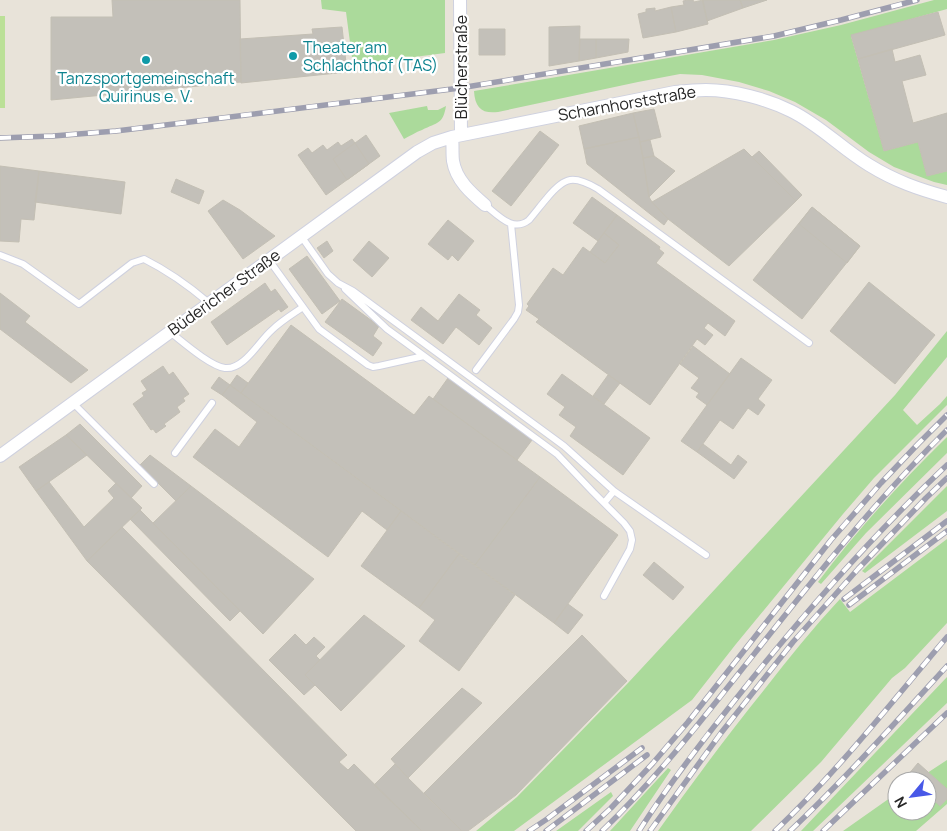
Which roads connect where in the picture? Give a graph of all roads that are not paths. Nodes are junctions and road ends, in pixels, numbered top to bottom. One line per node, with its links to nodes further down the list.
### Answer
1 (460, 0): 2 (street, Blücherstraße)
2 (457, 136): 3 (street, Scharnhorststraße); 4 (street); 6 (street, Büdericher Straße)
3 (947, 196)
4 (485, 205): 5 (lane)
5 (511, 224): 13 (lane); 15 (lane)
6 (301, 236): 8 (street, Büdericher Straße); 9 (lane)
7 (0, 255): 10 (lane)
8 (269, 260): 10 (street, Büdericher Straße); 11 (lane)
9 (338, 284): 14 (lane); 21 (lane)
10 (209, 303): 12 (street, Büdericher Straße)
11 (303, 307): 12 (lane); 14 (lane)
12 (170, 332): 16 (street, Büdericher Straße)
13 (809, 343)
14 (424, 356): 22 (lane)
15 (476, 370)
16 (73, 403): 19 (street, Büdericher Straße); 20 (lane)
17 (212, 403): 18 (lane)
18 (175, 453)
19 (0, 456)
20 (154, 484)
21 (614, 491): 22 (lane); 23 (lane)
22 (604, 503): 24 (lane)
23 (706, 555)
24 (604, 596)

